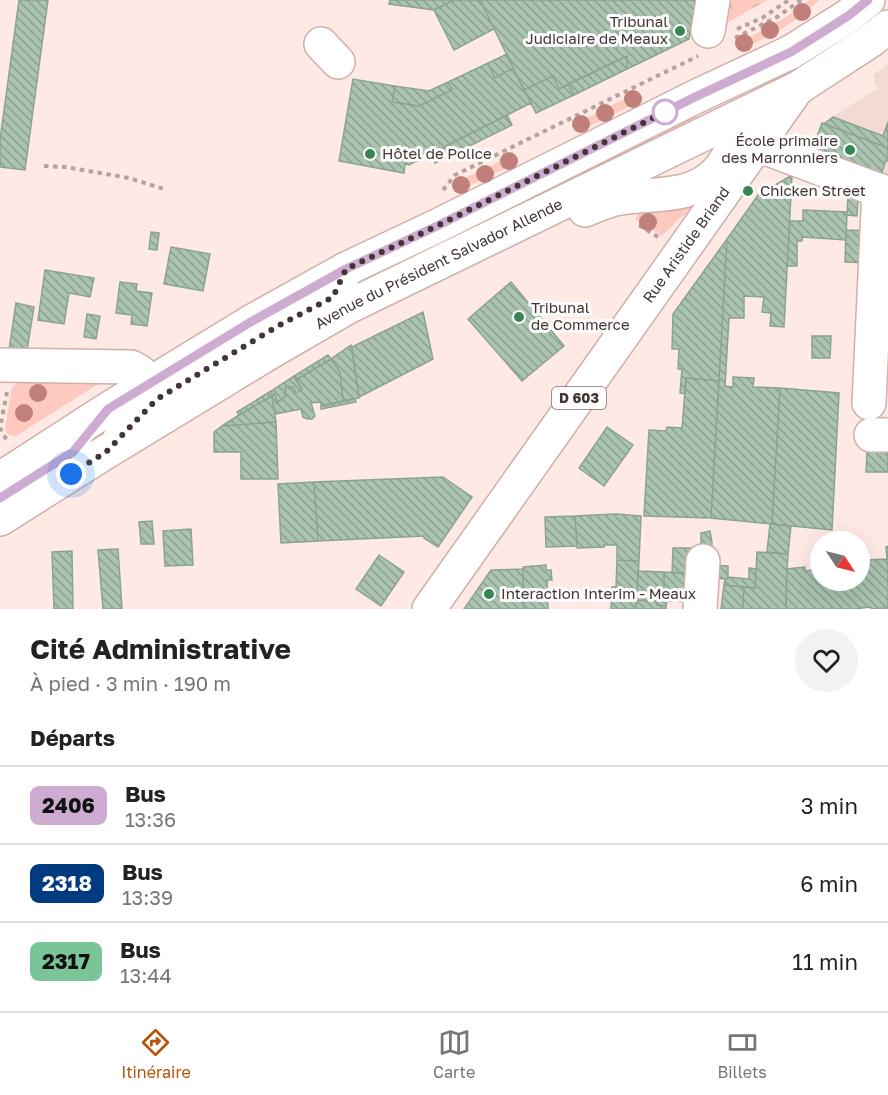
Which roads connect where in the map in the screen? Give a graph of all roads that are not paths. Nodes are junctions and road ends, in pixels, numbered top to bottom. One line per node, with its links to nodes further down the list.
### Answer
1 (858, 5): 3 (main road, Rue Aristide Briand / D 603); 7 (main road)
2 (888, 27): 3 (main road, Avenue du Président Salvador Allende)
3 (798, 88): 4 (main road, Rue Aristide Briand / D 603); 6 (main road, Avenue du Président Salvador Allende); 6 (main road)
4 (758, 145): 5 (main road); 17 (main road, Rue Aristide Briand / D 603)
5 (883, 192): 10 (main road)
6 (348, 308): 12 (main road, Avenue du Président Salvador Allende)
7 (283, 314): 9 (main road); 12 (main road)
8 (4, 376): 9 (main road)
9 (148, 385): 11 (main road)
10 (869, 403)
11 (108, 409): 13 (main road); 14 (main road)
12 (106, 452): 15 (main road, Avenue du Président Salvador Allende)
13 (0, 479)
14 (0, 498)
15 (0, 519)
16 (703, 561): 18 (main road)
17 (429, 609)
18 (700, 609)

